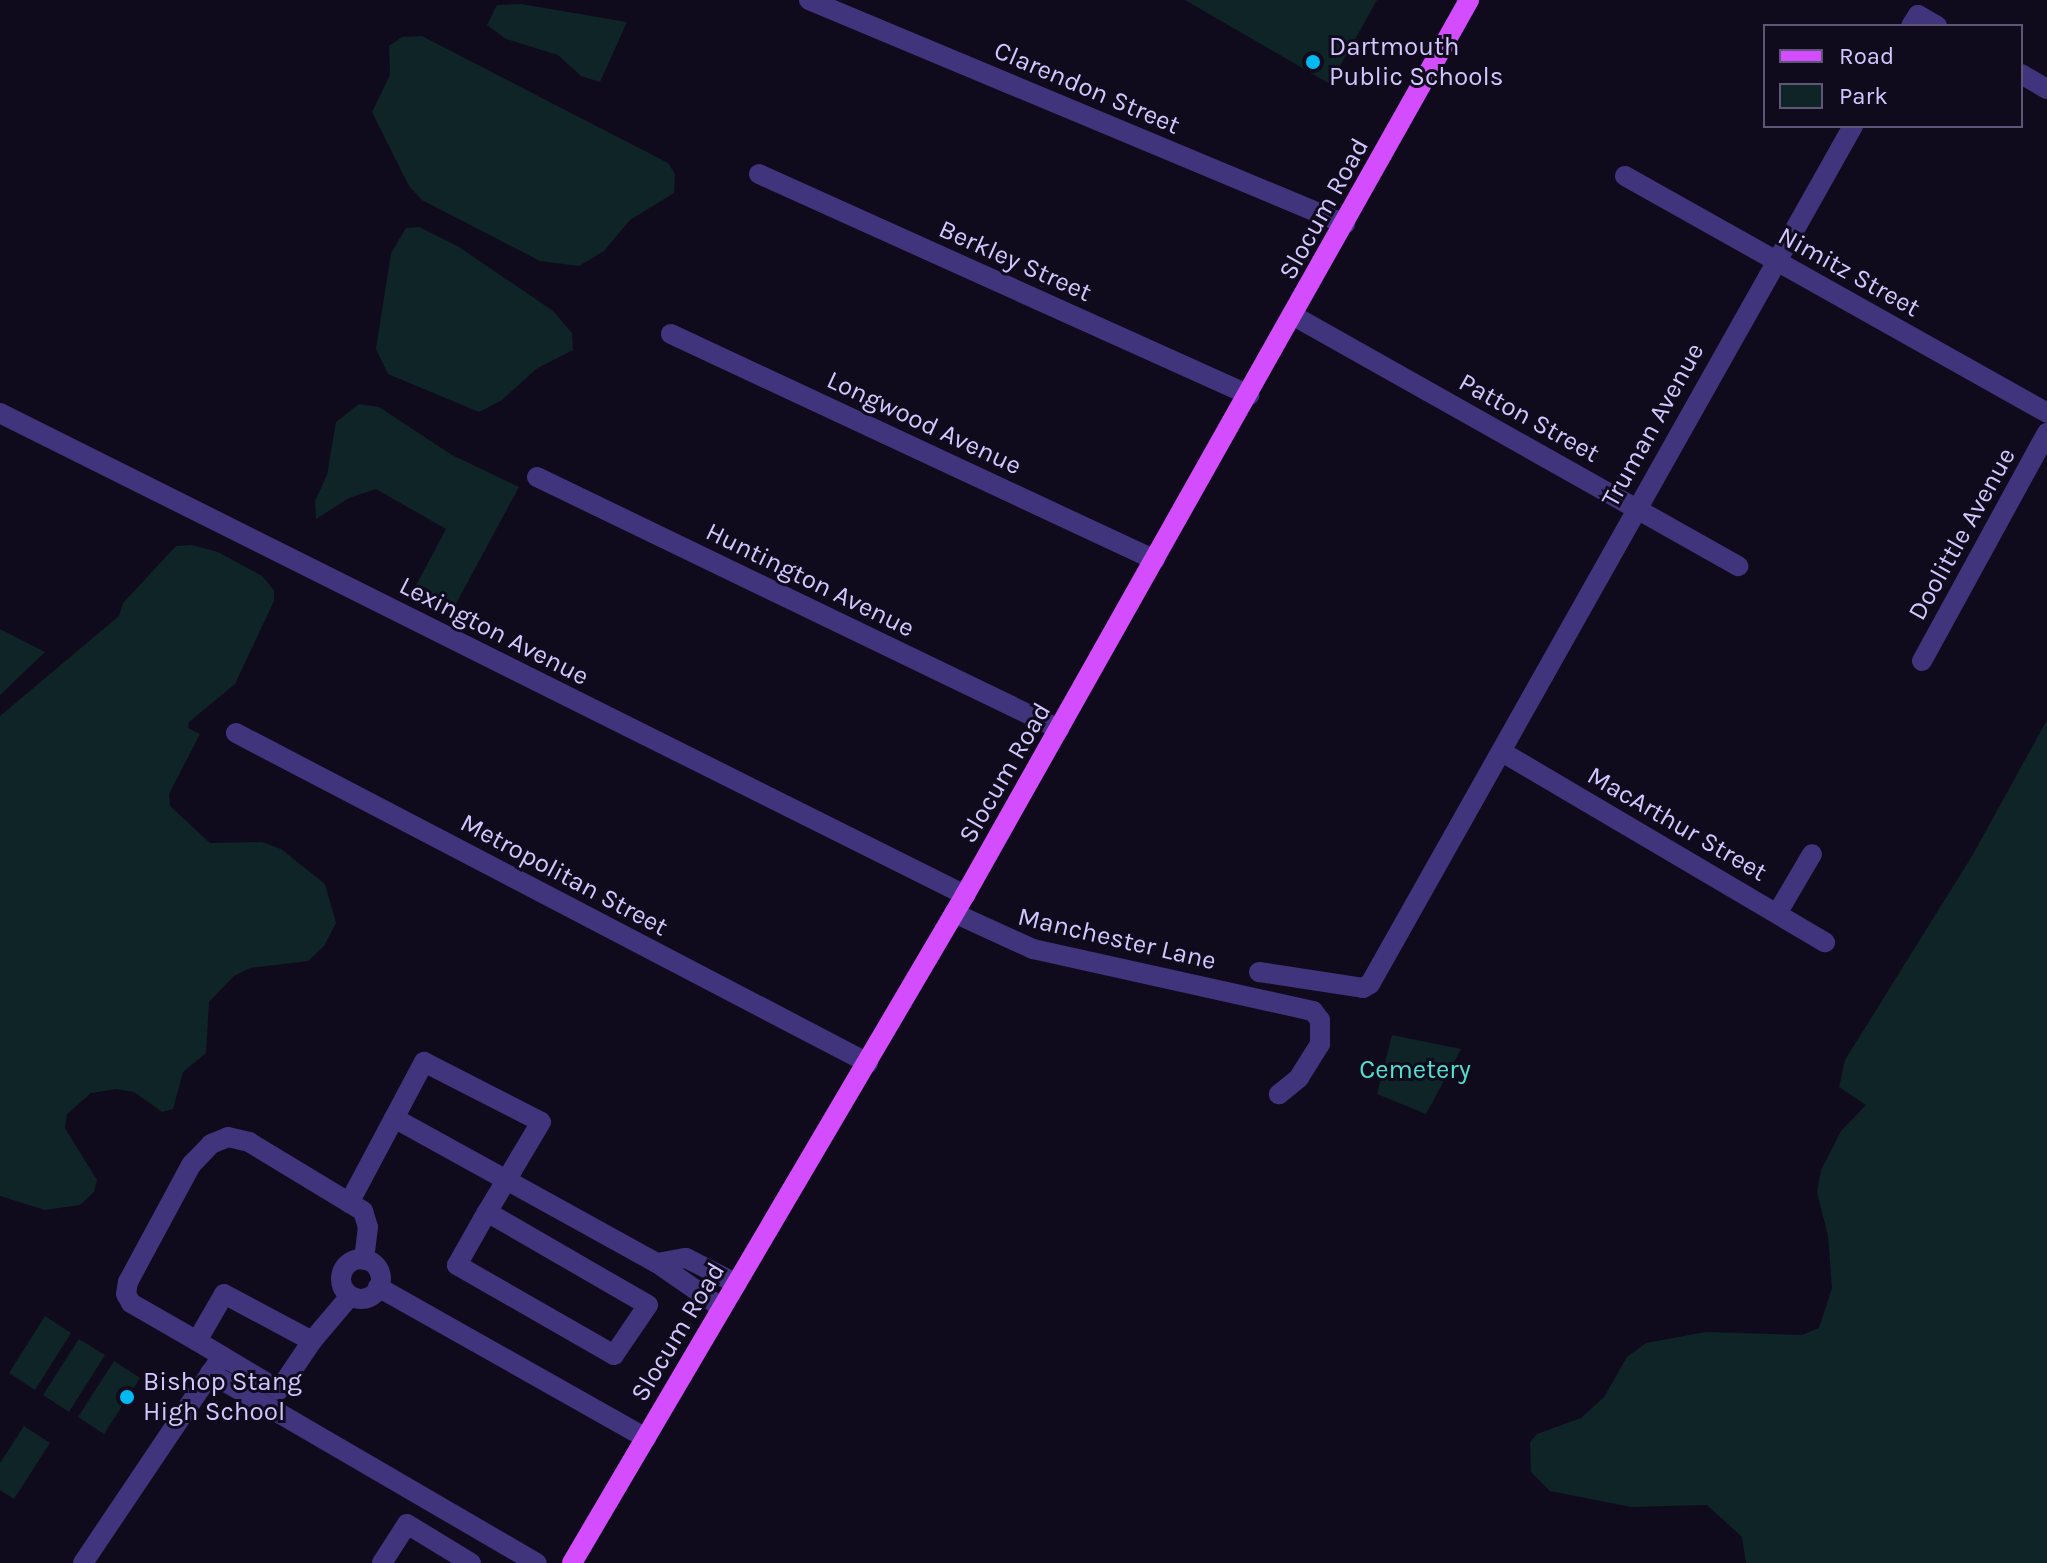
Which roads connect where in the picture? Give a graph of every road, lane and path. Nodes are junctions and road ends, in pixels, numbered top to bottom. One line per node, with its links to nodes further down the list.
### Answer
1 (809, 0): 8 (street, Clarendon Street)
2 (1469, 0): 8 (main road, Slocum Road)
3 (2023, 75): 4 (street)
4 (2047, 89)
5 (1852, 128): 9 (street, Truman Avenue)
6 (759, 174): 12 (street, Berkley Street)
7 (1625, 176): 9 (street, Nimitz Street)
8 (1345, 224): 10 (main road, Slocum Road)
9 (1774, 260): 14 (street, Nimitz Street); 17 (street, Truman Avenue)
10 (1294, 316): 12 (main road, Slocum Road); 17 (street, Patton Street)
11 (671, 334): 18 (street, Longwood Avenue)
12 (1249, 395): 18 (main road, Slocum Road)
13 (0, 413): 25 (street, Lexington Avenue)
14 (2047, 413)
15 (2047, 433): 20 (street, Doolittle Avenue)
16 (537, 477): 21 (street, Huntington Avenue)
17 (1637, 509): 19 (street, Patton Street); 23 (street, Truman Avenue)
18 (1155, 560): 21 (main road, Slocum Road)
19 (1738, 566)
20 (1922, 661)
21 (1059, 729): 25 (main road, Slocum Road)
22 (236, 733): 30 (street, Metropolitan Street)
23 (1502, 752): 26 (street, MacArthur Street); 29 (street, Truman Avenue)
24 (1812, 854): 26 (street)
25 (965, 895): 27 (main road, Slocum Road)
26 (1778, 912): 28 (street, MacArthur Street)
27 (954, 913): 30 (main road, Slocum Road); 31 (street, Manchester Lane)
28 (1825, 942)
29 (1259, 972)
30 (868, 1063): 38 (main road, Slocum Road)
31 (1279, 1094)
32 (394, 1118): 33 (street); 33 (street); 34 (street)
33 (507, 1179): 35 (street); 37 (street)
34 (349, 1203): 36 (street); 42 (street)
35 (487, 1212): 35 (street)
36 (364, 1260): 39 (street); 40 (street)
37 (657, 1263): 38 (street); 41 (street)
38 (737, 1284): 41 (main road, Slocum Road)
39 (378, 1287): 40 (street); 46 (street)
40 (350, 1296): 43 (street)
41 (722, 1308): 46 (main road, Slocum Road)
42 (197, 1341): 43 (street); 44 (street)
43 (312, 1341): 44 (street)
44 (222, 1356): 45 (street)
45 (210, 1373): 47 (street); 50 (street)
46 (646, 1438): 51 (main road, Slocum Road)
47 (87, 1562)
48 (382, 1563): 49 (street)
49 (471, 1563)
50 (537, 1563)
51 (572, 1563)

